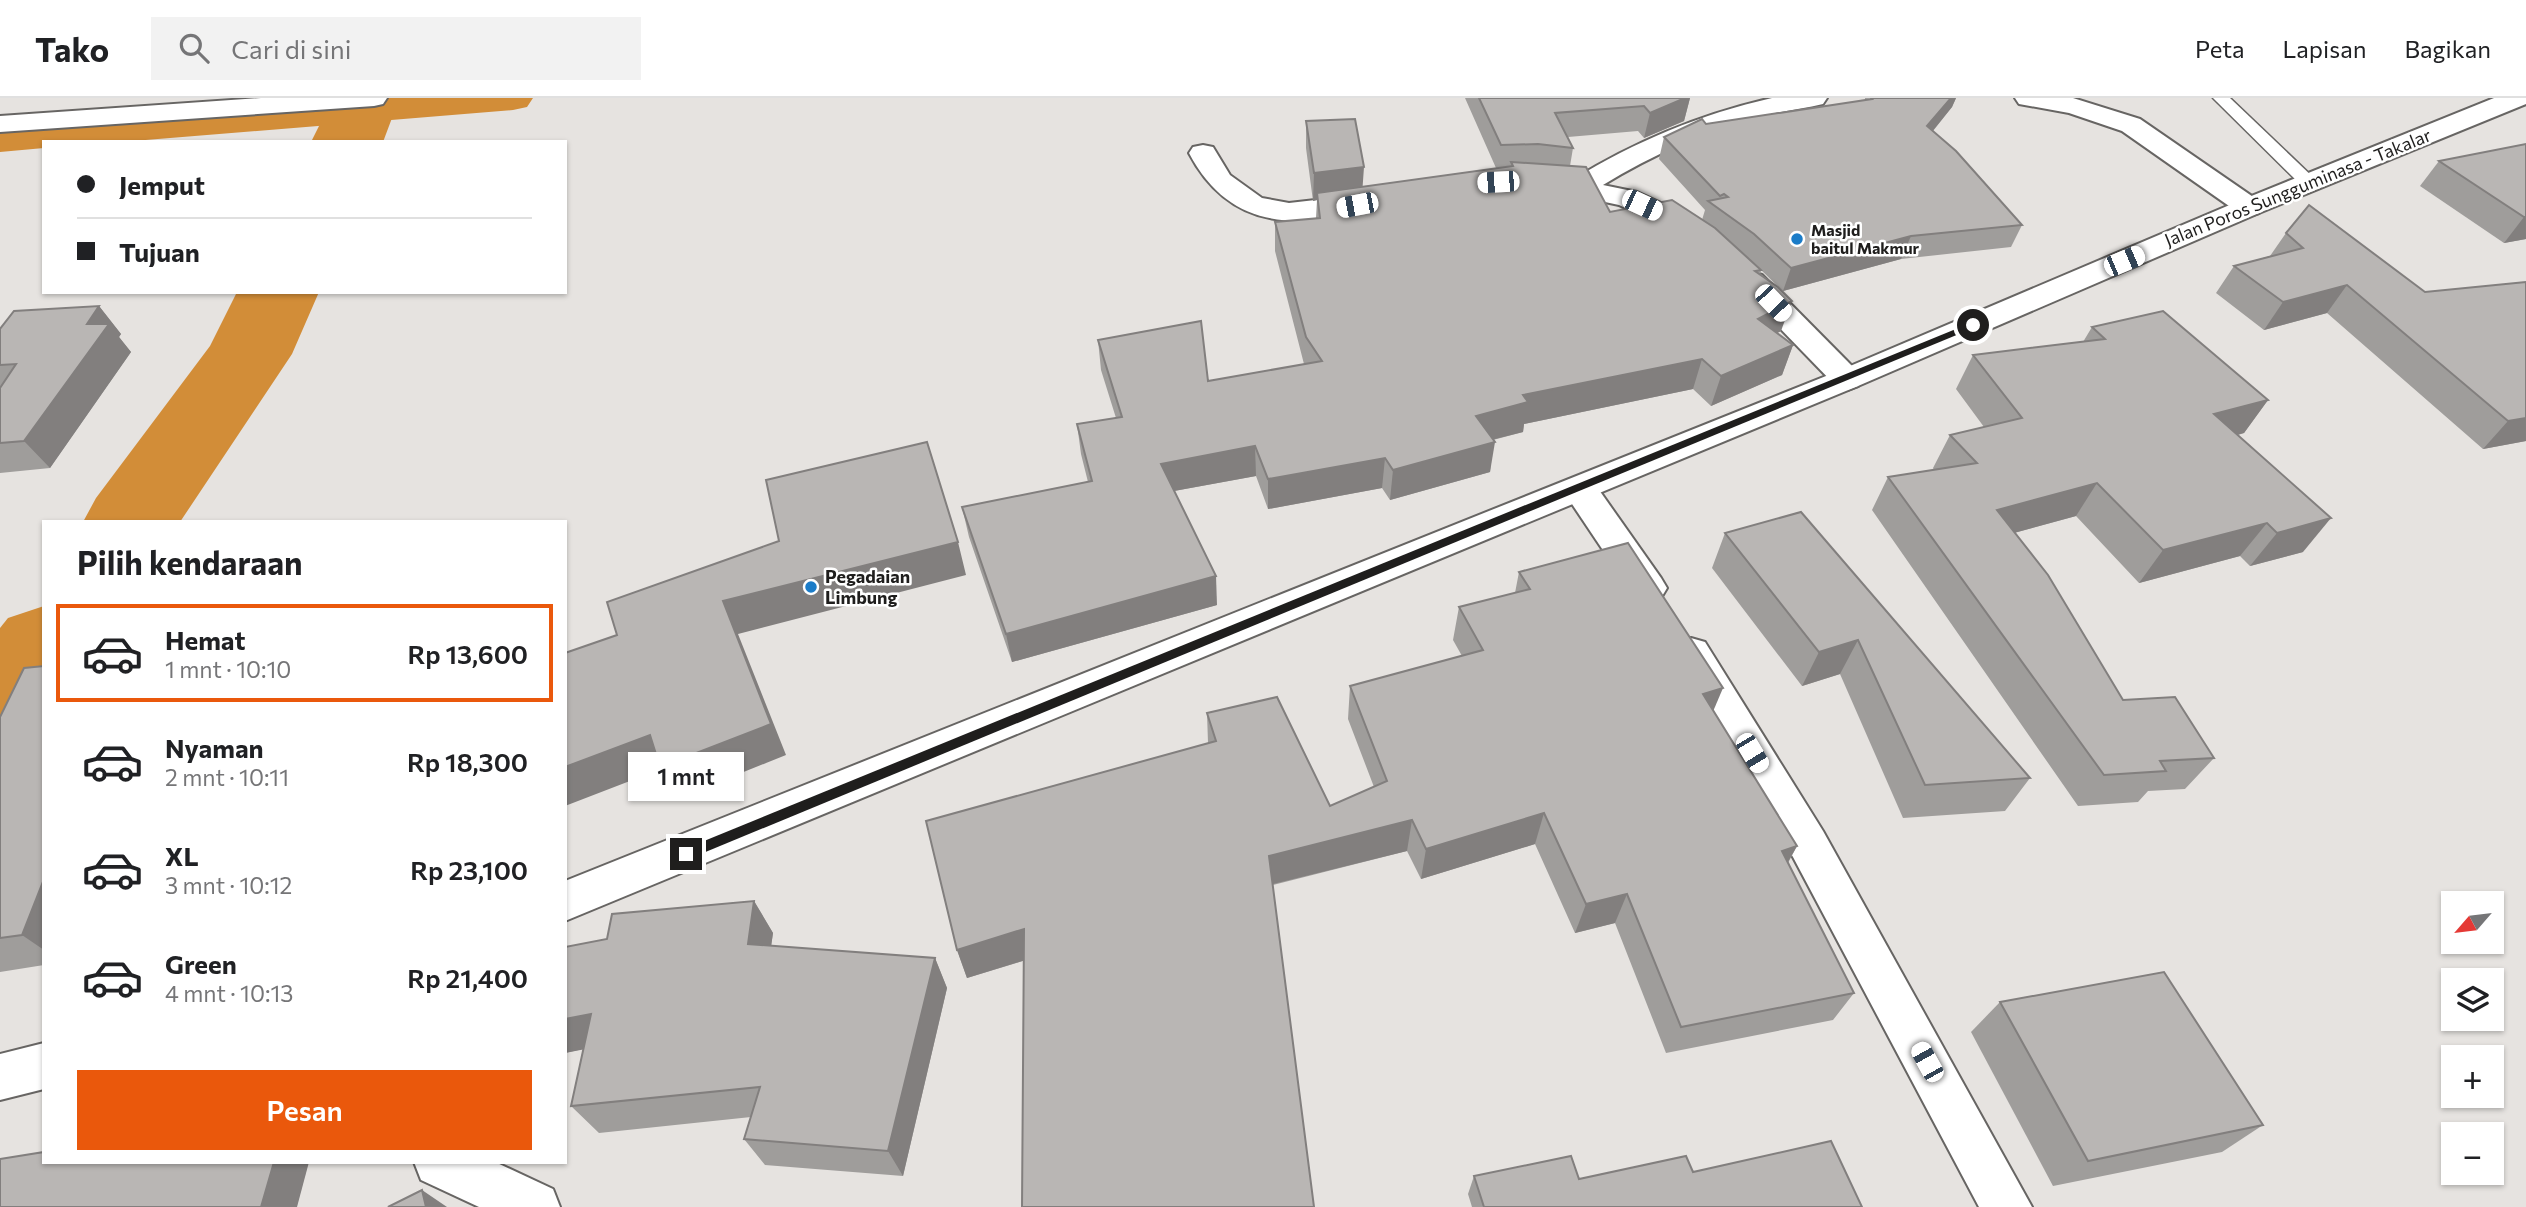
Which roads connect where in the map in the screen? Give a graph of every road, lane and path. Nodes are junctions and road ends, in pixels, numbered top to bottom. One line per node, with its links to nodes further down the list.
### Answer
1 (374, 98): 6 (main road)
2 (1814, 98): 10 (main road)
3 (2028, 98): 12 (main road)
4 (2221, 98): 9 (lane)
5 (2517, 98): 9 (main road, Jalan Poros Sungguminasa - Takalar)
6 (0, 124)
7 (1203, 153): 11 (main road)
8 (1515, 181): 10 (main road)
9 (2309, 184): 12 (main road, Jalan Poros Sungguminasa - Takalar)
10 (1581, 186): 13 (main road)
11 (1399, 197)
12 (2249, 207): 13 (main road, Jalan Poros Sungguminasa - Takalar)
13 (1847, 379): 14 (main road, Jalan Poros Sungguminasa - Takalar)
14 (1580, 489): 15 (main road, Jalan Poros Sungguminasa - Takalar); 20 (main road)
15 (567, 900)
16 (42, 1066): 17 (main road)
17 (0, 1077)
18 (443, 1164): 19 (main road)
19 (535, 1207)
20 (2007, 1207)

